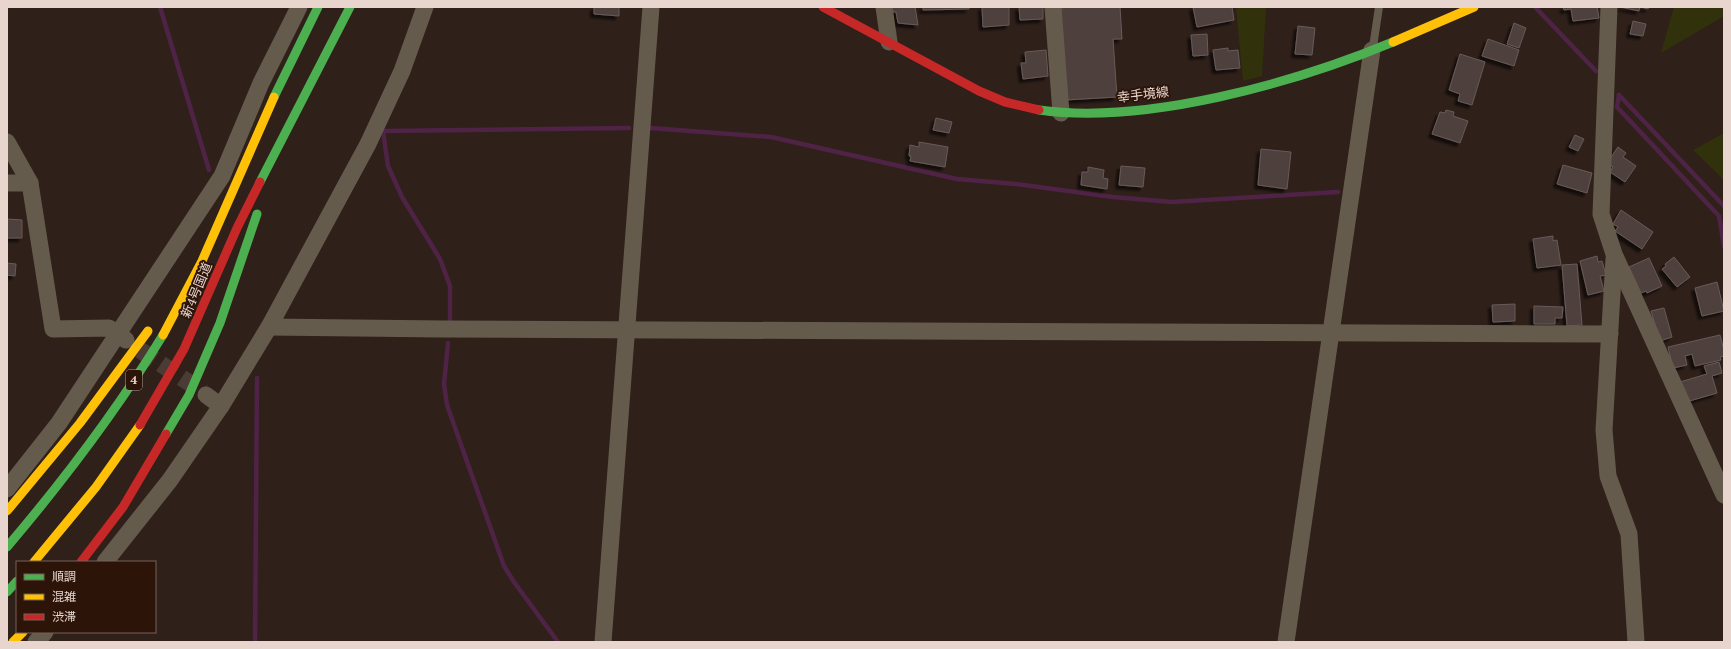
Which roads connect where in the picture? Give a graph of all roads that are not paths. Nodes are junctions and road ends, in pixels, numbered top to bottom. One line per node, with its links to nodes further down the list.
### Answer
1 (299, 7): 27 (street)
2 (318, 7): 19 (main road, 新4号国道 / 4)
3 (350, 7): 16 (main road, 新4号国道 / 4)
4 (424, 7): 23 (street)
5 (651, 7): 24 (street)
6 (824, 7): 12 (main road, 幸手境線)
7 (884, 7): 12 (street)
8 (1053, 7): 14 (street)
9 (1379, 7): 13 (lane)
10 (1474, 7): 13 (main road, 幸手境線)
11 (1609, 7): 21 (street)
12 (890, 42): 14 (main road, 幸手境線)
13 (1372, 50): 14 (main road, 幸手境線); 25 (street)
14 (1061, 112)
15 (7, 142): 18 (street)
16 (279, 147): 34 (main road, 新4号国道 / 4); 35 (main road)
17 (7, 183): 18 (street)
18 (30, 183): 27 (street)
19 (232, 194): 20 (main road); 33 (main road, 新4号国道 / 4)
20 (202, 236)
21 (1614, 254): 26 (street); 31 (street)
22 (153, 324): 32 (main road)
23 (269, 327): 24 (street); 29 (street)
24 (628, 330): 25 (street); 43 (street)
25 (1330, 332): 26 (street); 44 (street)
26 (1610, 334): 45 (street)
27 (123, 338): 30 (street)
28 (206, 395): 29 (street)
29 (221, 406): 36 (street)
30 (7, 490)
31 (1724, 495)
32 (7, 511)
33 (7, 547)
34 (35, 561)
35 (82, 561)
36 (107, 561)
37 (16, 582): 38 (main road)
38 (7, 592)
39 (22, 633): 41 (main road)
40 (43, 633): 42 (street)
41 (13, 642)
42 (36, 642)
43 (603, 642)
44 (1286, 642)
45 (1636, 642)

